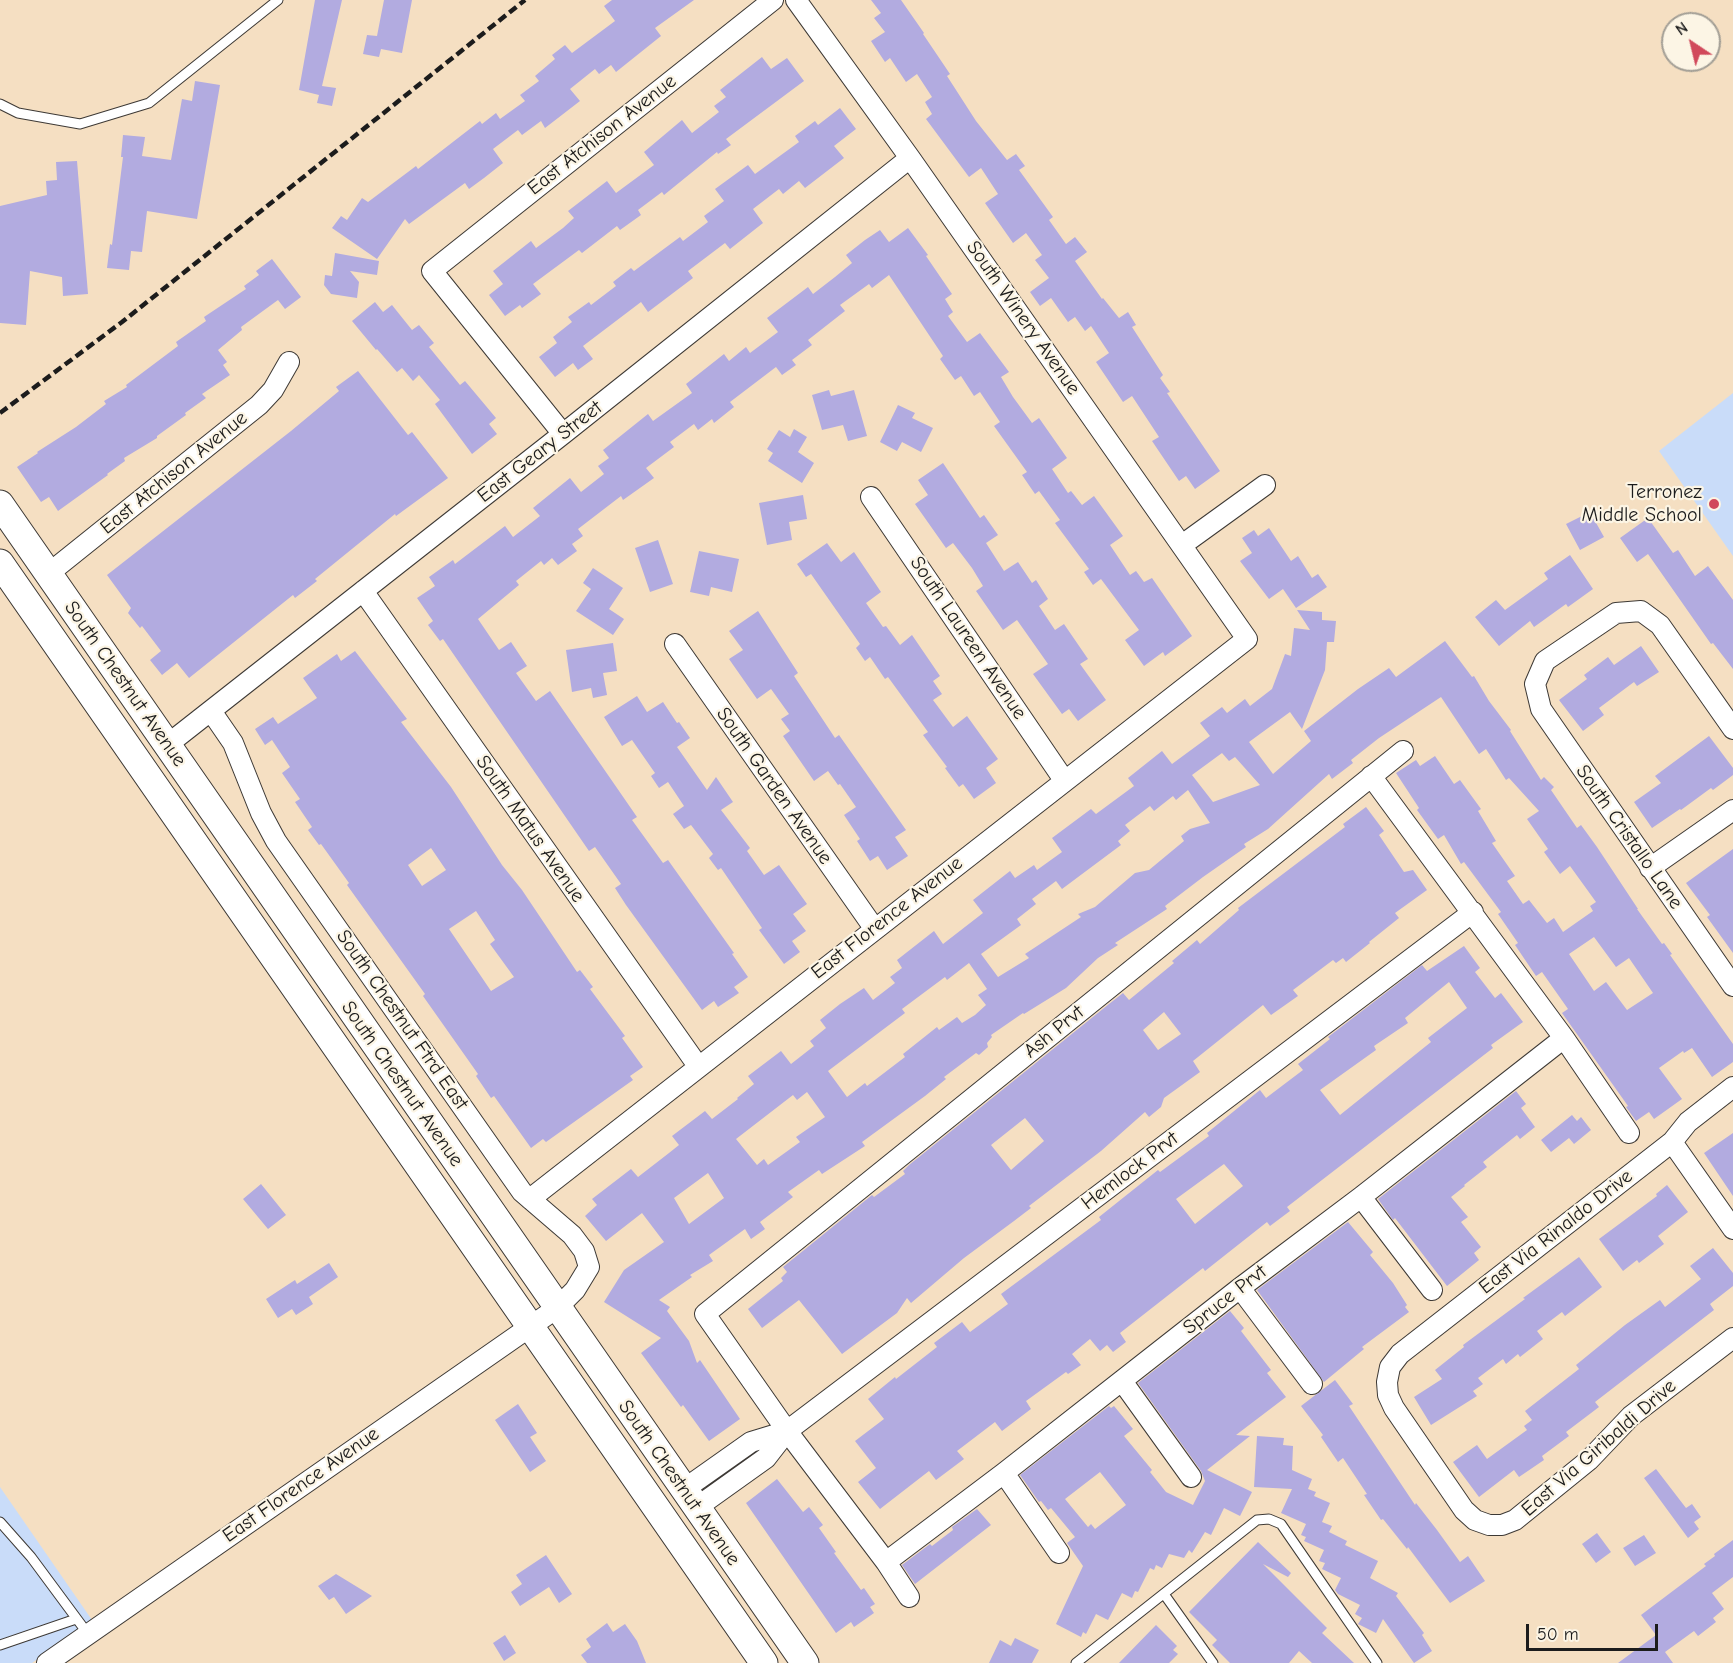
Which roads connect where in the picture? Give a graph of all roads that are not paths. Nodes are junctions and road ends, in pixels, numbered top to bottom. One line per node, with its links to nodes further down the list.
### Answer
1 (278, 0): 4 (lane)
2 (773, 0): 7 (street, East Atchison Avenue)
3 (795, 0): 5 (street, South Winery Avenue)
4 (0, 104)
5 (910, 158): 7 (street, East Geary Street); 11 (street, South Winery Avenue)
6 (290, 362): 13 (street, East Atchison Avenue)
7 (563, 434): 14 (street, East Geary Street)
8 (1265, 485): 11 (street)
9 (871, 497): 23 (street, South Laureen Avenue)
10 (0, 504): 13 (main road, South Chestnut Avenue)
11 (1182, 545): 16 (street, South Winery Avenue)
12 (0, 564): 15 (main road, South Chestnut Avenue)
13 (48, 574): 20 (main road, South Chestnut Avenue)
14 (363, 591): 18 (street, East Geary Street); 30 (street, South Matus Avenue)
15 (33, 610): 20 (main road); 40 (main road, South Chestnut Avenue)
16 (1246, 639): 23 (street, East Florence Avenue)
17 (675, 644): 27 (street, South Garden Avenue)
18 (211, 711): 20 (street, East Geary Street); 35 (street, South Chestnut Ftrd East)
19 (1733, 729): 25 (street, South Cristallo Lane)
20 (167, 745): 39 (main road, South Chestnut Avenue)
21 (1402, 751): 22 (street, Ash Prvt)
22 (1371, 776): 26 (street); 44 (street, Ash Prvt)
23 (1064, 780): 27 (street, East Florence Avenue)
24 (1733, 810): 25 (street)
25 (1650, 868): 28 (street, South Cristallo Lane)
26 (1473, 912): 29 (street); 44 (street, Hemlock Prvt)
27 (874, 928): 30 (street, East Florence Avenue)
28 (1733, 986)
29 (1564, 1038): 32 (street); 34 (street, Spruce Prvt)
30 (698, 1066): 35 (street, East Florence Avenue)
31 (1733, 1087): 33 (street, East Via Rinaldo Drive)
32 (1629, 1133)
33 (1671, 1142): 36 (street); 49 (street, East Via Rinaldo Drive)
34 (1361, 1197): 37 (street, Spruce Prvt); 38 (street)
35 (530, 1199): 39 (street, South Chestnut Ftrd East)
36 (1733, 1229)
37 (1240, 1288): 42 (street, Spruce Prvt); 43 (street)
38 (1432, 1290)
39 (556, 1308): 40 (street, East Florence Avenue); 47 (main road, South Chestnut Avenue)
40 (530, 1325): 54 (street, East Florence Avenue); 57 (main road, South Chestnut Avenue)
41 (1733, 1338): 49 (street, East Via Giribaldi Drive)
42 (1122, 1380): 45 (street, Spruce Prvt); 46 (street)
43 (1312, 1384)
44 (787, 1431): 47 (street, Hemlock Prvt); 51 (street)
45 (1004, 1473): 50 (street); 51 (street, Spruce Prvt)
46 (1191, 1477)
47 (690, 1499): 58 (main road, South Chestnut Avenue)
48 (0, 1522): 54 (lane)
49 (1489, 1525)
50 (1059, 1553)
51 (886, 1562): 53 (street)
52 (1164, 1594): 59 (lane); 60 (lane); 61 (lane)
53 (909, 1598)
54 (82, 1626): 55 (lane); 56 (street, East Florence Avenue)
55 (0, 1645)
56 (47, 1663)
57 (764, 1663)
58 (805, 1663)
59 (1076, 1663)
60 (1213, 1663)
61 (1377, 1663)

